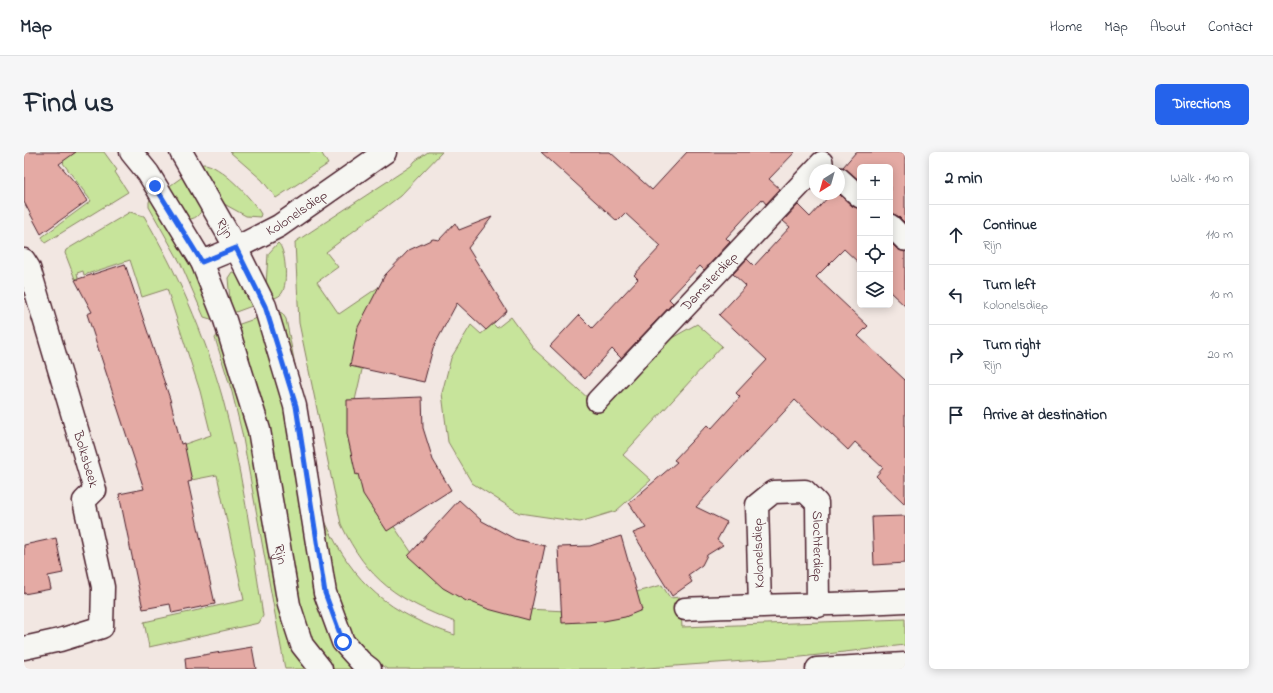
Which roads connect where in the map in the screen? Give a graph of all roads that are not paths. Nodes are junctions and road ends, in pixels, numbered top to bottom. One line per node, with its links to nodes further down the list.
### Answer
1 (131, 152): 11 (main road, Rijn)
2 (181, 152): 9 (main road, Rijn)
3 (384, 152): 9 (main road, Kolonelsdiep)
4 (822, 161): 12 (street, Damsterdiep)
5 (845, 183): 6 (street)
6 (857, 194)
7 (893, 228): 8 (street)
8 (905, 240)
9 (236, 248): 11 (main road, Kolonelsdiep); 21 (main road, Rijn)
10 (24, 260): 18 (main road, Bolksbeek)
11 (202, 262): 20 (main road, Rijn)
12 (597, 401)
13 (805, 491): 15 (main road, Kolonelsdiep); 16 (main road, Slochterdiep)
14 (905, 601): 16 (main road, Kolonelsdiep)
15 (760, 605): 16 (main road, Kolonelsdiep); 17 (main road, Kolonelsdiep)
16 (818, 606)
17 (685, 609)
18 (24, 648)
19 (905, 664): 22 (main road)
20 (321, 669)
21 (370, 669)
22 (817, 669)

